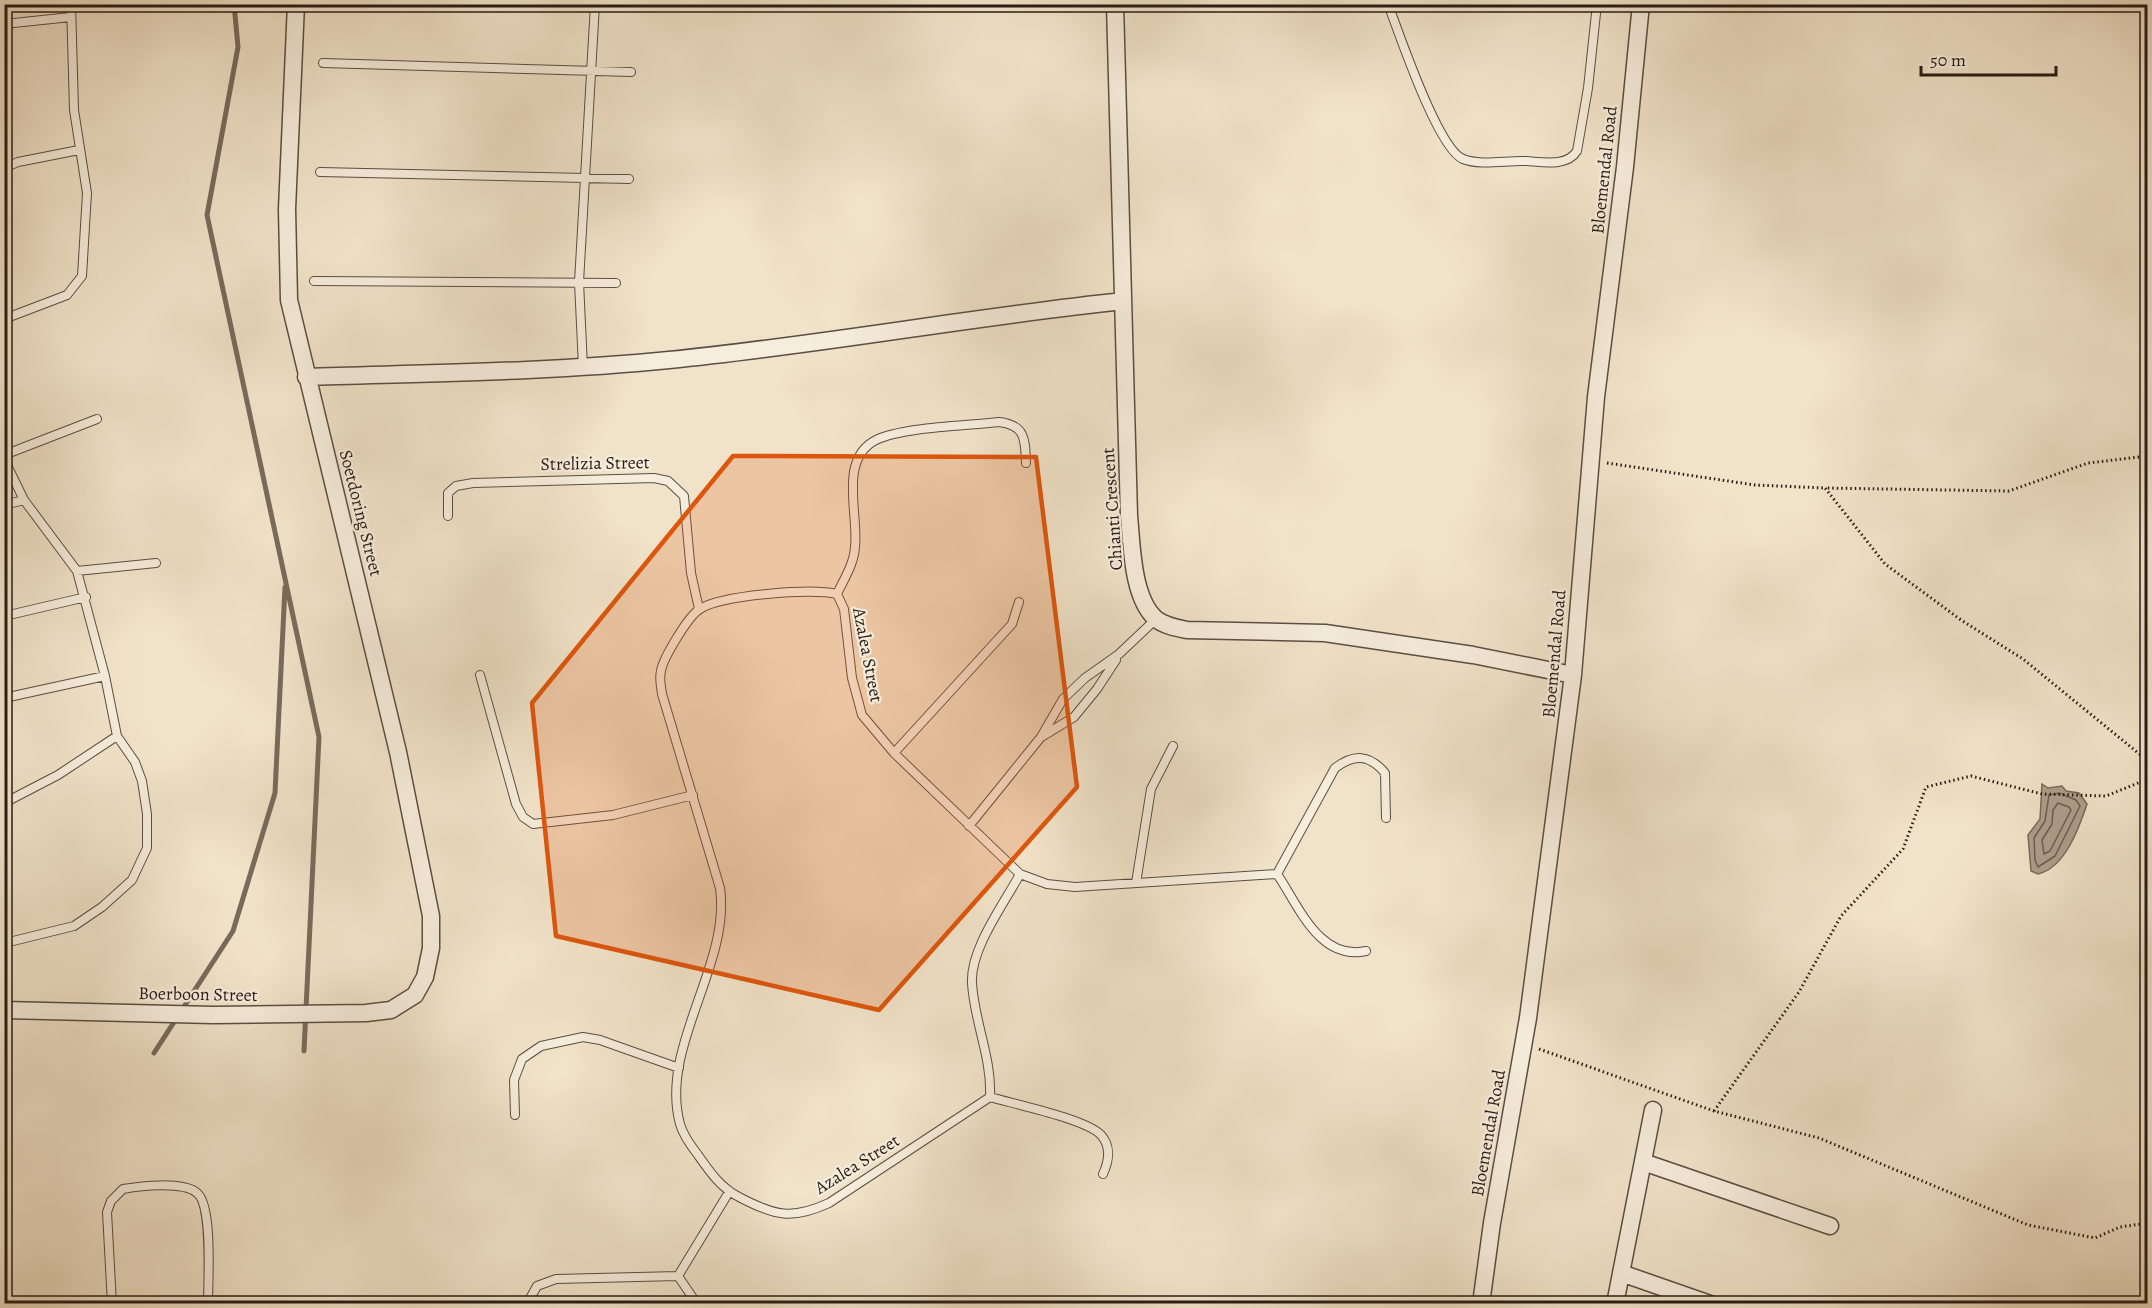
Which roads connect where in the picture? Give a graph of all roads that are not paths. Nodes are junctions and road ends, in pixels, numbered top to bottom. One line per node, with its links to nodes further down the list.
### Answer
1 (71, 4): 8 (lane)
2 (296, 4): 24 (street, Soetdoring Street)
3 (595, 4): 11 (lane)
4 (1115, 4): 21 (street, Chianti Crescent)
5 (1388, 4): 6 (lane)
6 (1596, 4)
7 (1641, 4): 41 (street, Bloemendal Road)
8 (71, 17): 9 (lane); 13 (lane)
9 (4, 24)
10 (323, 63): 11 (lane)
11 (591, 69): 12 (lane); 16 (lane)
12 (631, 72)
13 (78, 150): 14 (lane); 22 (lane)
14 (4, 168)
15 (320, 172): 16 (lane)
16 (585, 176): 17 (lane); 19 (lane)
17 (629, 178)
18 (314, 281): 19 (lane)
19 (579, 282): 20 (lane); 23 (lane)
20 (616, 283)
21 (1123, 301): 23 (street); 38 (street, Chianti Crescent)
22 (4, 319)
23 (583, 368): 24 (street)
24 (306, 377): 58 (street, Soetdoring Street)
25 (97, 418): 26 (lane)
26 (4, 457): 28 (lane)
27 (1026, 463): 33 (lane, Azalea Street)
28 (24, 500): 29 (lane); 32 (lane)
29 (4, 505)
30 (448, 516): 36 (lane, Strelizia Street)
31 (156, 563): 32 (lane)
32 (77, 571): 34 (lane)
33 (837, 594): 36 (lane, Azalea Street); 47 (lane, Azalea Street)
34 (86, 597): 37 (lane); 42 (lane)
35 (1019, 602): 47 (lane)
36 (699, 609): 48 (lane, Azalea Street)
37 (9, 615)
38 (1156, 619): 39 (lane); 41 (street)
39 (1119, 654): 45 (lane); 45 (lane)
40 (480, 675): 48 (lane)
41 (1573, 675): 73 (street, Bloemendal Road)
42 (105, 676): 43 (lane); 44 (lane)
43 (4, 699)
44 (117, 736): 49 (lane); 55 (lane)
45 (1041, 737): 51 (lane)
46 (1173, 747): 54 (lane)
47 (894, 753): 51 (lane, Azalea Street)
48 (693, 795): 59 (lane, Azalea Street)
49 (6, 802)
50 (1386, 818): 53 (lane)
51 (969, 826): 52 (lane, Azalea Street)
52 (1020, 874): 54 (lane); 60 (lane)
53 (1277, 874): 54 (lane); 56 (lane)
54 (1136, 883)
55 (13, 941)
56 (1366, 951)
57 (4, 1010): 58 (street, Boerboon Street)
58 (391, 1010)
59 (679, 1068): 62 (lane); 65 (lane, Azalea Street)
60 (990, 1097): 64 (lane); 65 (lane, Azalea Street)
61 (1653, 1110): 63 (street)
62 (515, 1115)
63 (1644, 1162): 66 (street); 67 (street)
64 (1103, 1174)
65 (729, 1192): 68 (lane)
66 (1830, 1226)
67 (1621, 1273): 74 (street); 75 (street)
68 (678, 1276): 71 (lane); 72 (lane)
69 (112, 1304): 70 (lane)
70 (208, 1304)
71 (526, 1304)
72 (697, 1304)
73 (1481, 1304)
74 (1615, 1304)
75 (1710, 1304)

